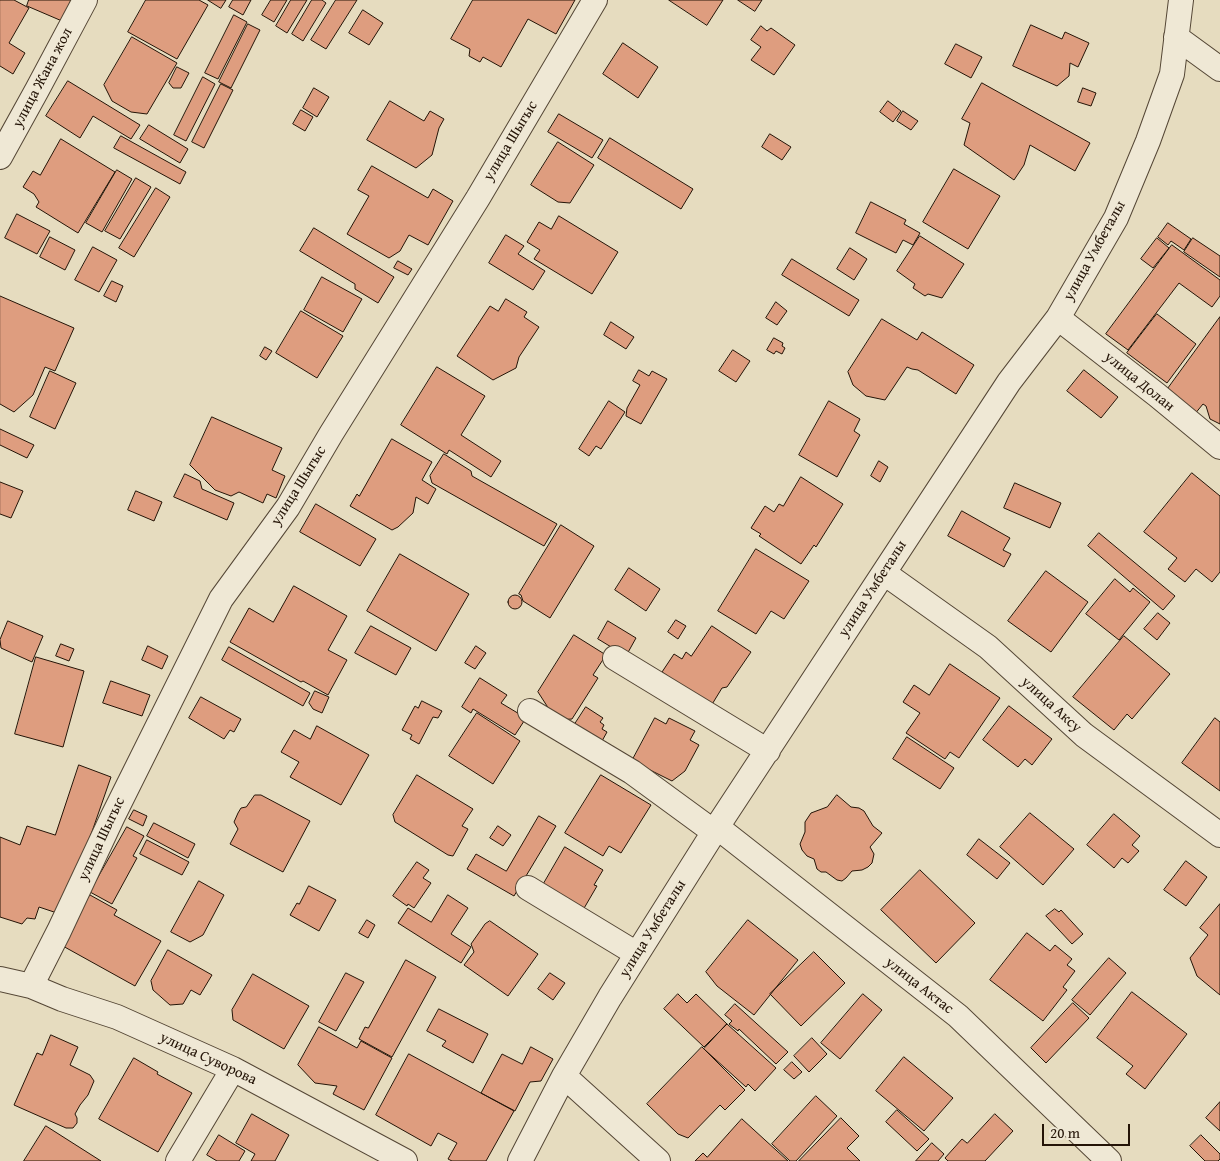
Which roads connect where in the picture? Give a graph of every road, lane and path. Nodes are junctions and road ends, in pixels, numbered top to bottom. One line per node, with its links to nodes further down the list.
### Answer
1 (85, 0): 6 (street, улица Жана жол)
2 (595, 0): 18 (street, улица Шыгыс)
3 (1181, 0): 4 (street, улица Умбеталы)
4 (1176, 37): 5 (street); 7 (street, улица Умбеталы)
5 (1220, 69)
6 (0, 157)
7 (1058, 318): 8 (street, улица Долан); 9 (street, улица Умбеталы)
8 (1220, 447)
9 (884, 573): 12 (street, улица Умбеталы); 14 (street, улица Аксу)
10 (615, 658): 12 (street)
11 (530, 711): 13 (street, улица Актас)
12 (768, 751): 13 (street, улица Умбеталы)
13 (715, 830): 16 (street, улица Умбеталы); 25 (street, улица Актас)
14 (1220, 835)
15 (528, 888): 16 (street)
16 (637, 954): 20 (street, улица Умбеталы)
17 (0, 979): 18 (street, улица Суворова)
18 (31, 986): 19 (street, улица Суворова)
19 (233, 1069): 21 (street); 22 (street, улица Суворова)
20 (564, 1076): 23 (street, улица Умбеталы); 24 (street)
21 (178, 1161)
22 (406, 1161)
23 (520, 1161)
24 (658, 1161)
25 (1109, 1161)

